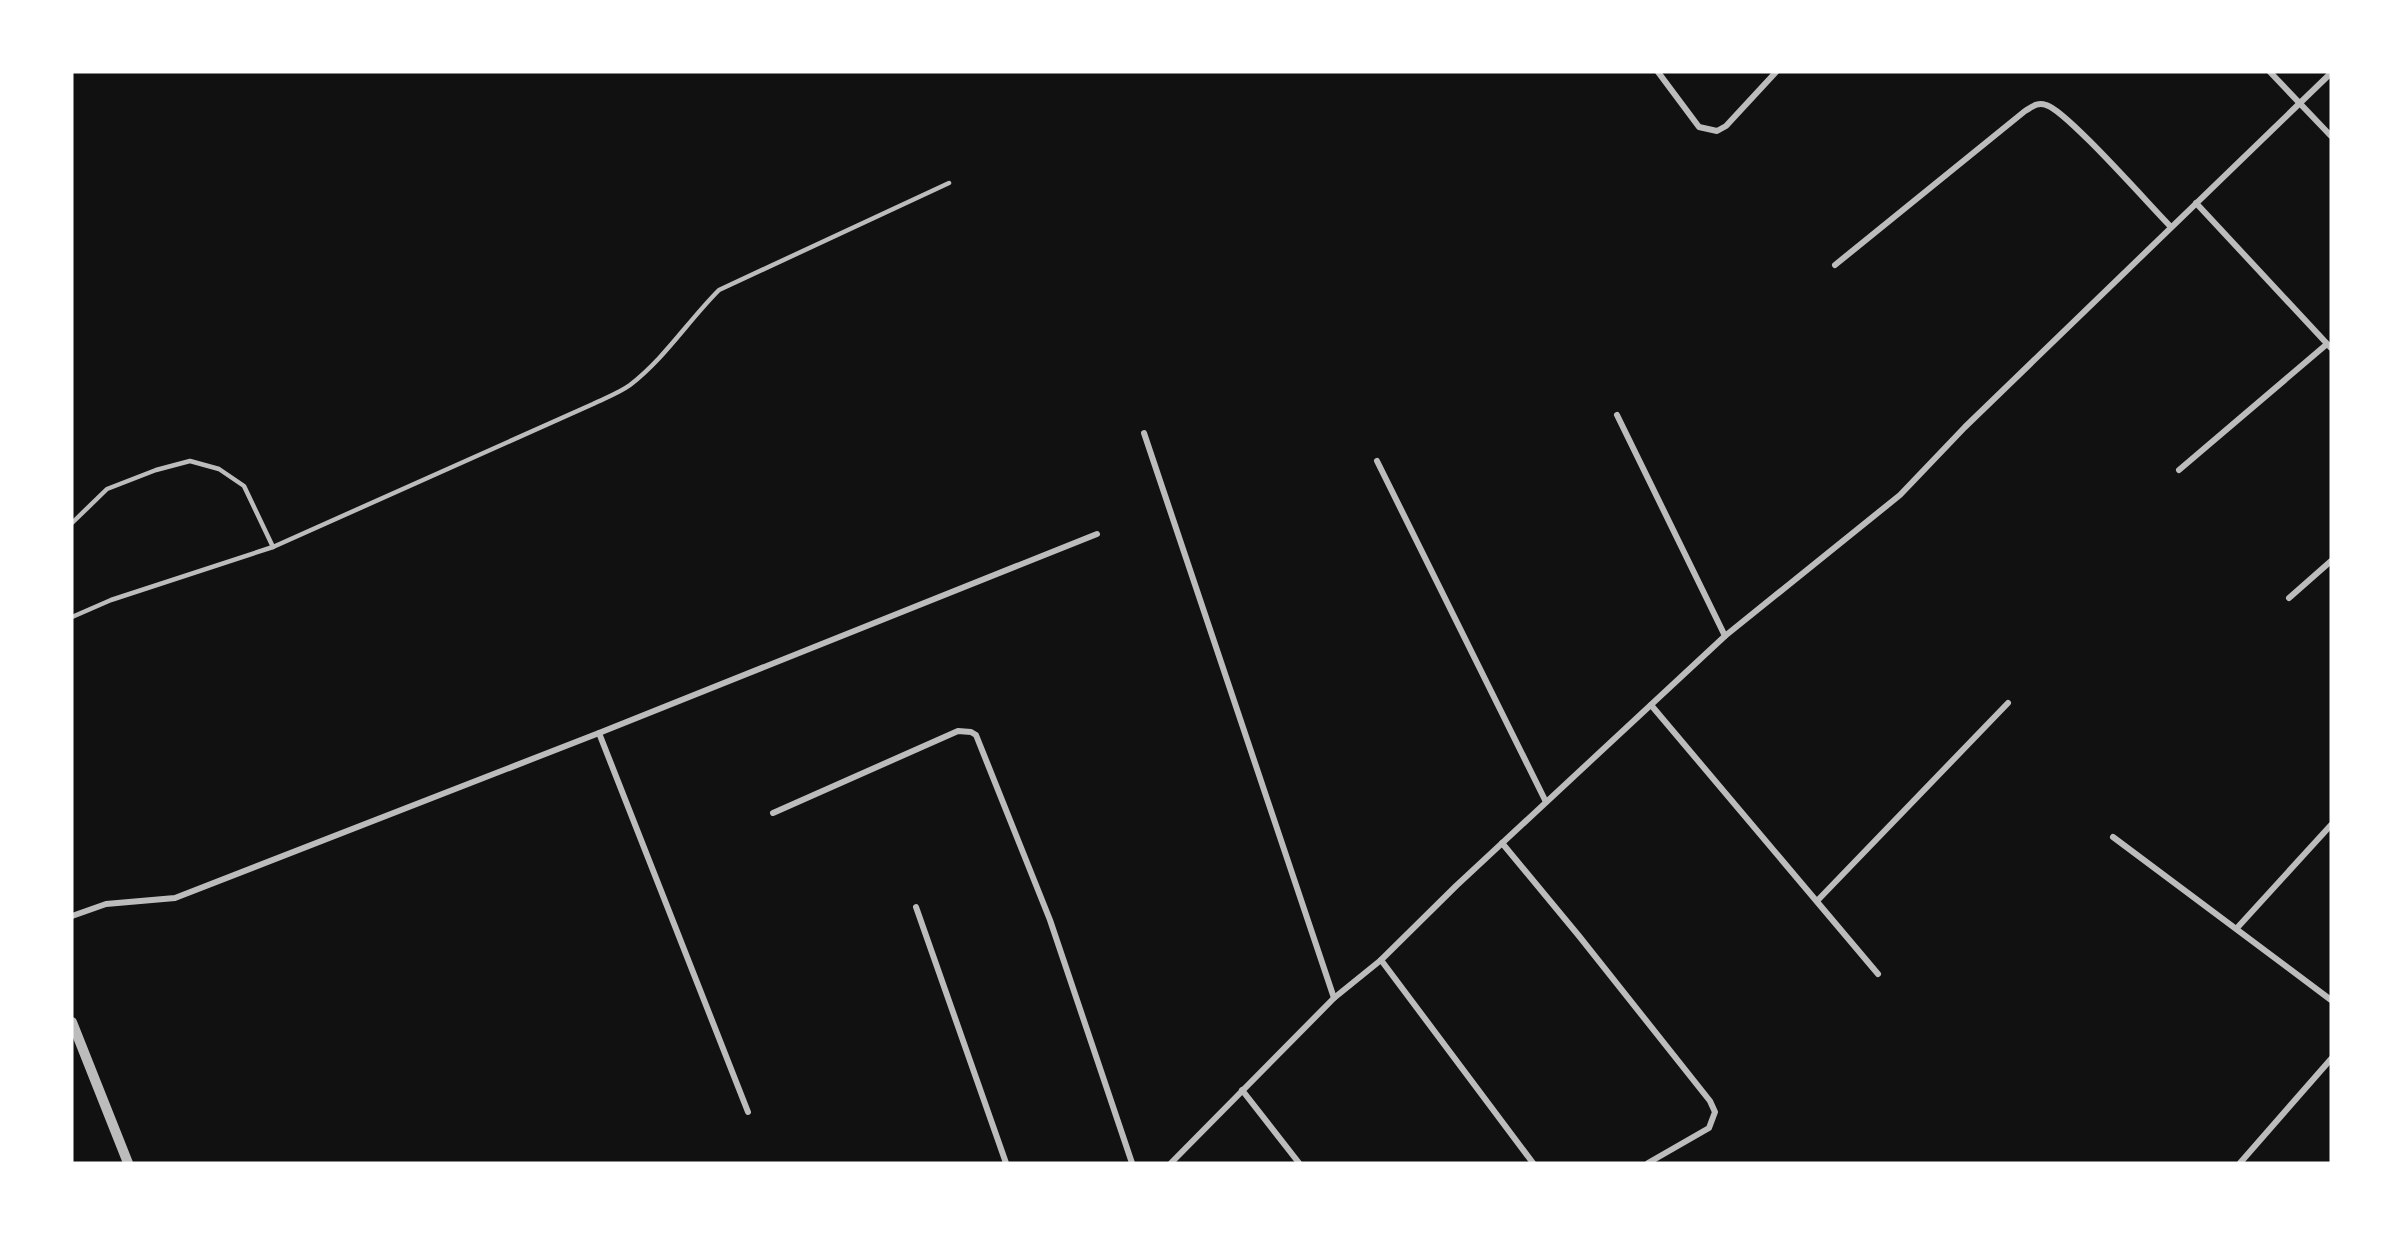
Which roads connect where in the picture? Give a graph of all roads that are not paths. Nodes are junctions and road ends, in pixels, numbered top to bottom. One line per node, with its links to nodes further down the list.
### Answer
1 (1658, 72): 2 (street)
2 (1776, 72)
3 (2270, 72): 5 (street)
4 (2331, 73): 5 (street)
5 (2299, 103): 6 (street); 8 (street)
6 (2331, 136)
7 (949, 183): 18 (lane)
8 (2196, 203): 9 (street); 11 (street)
9 (2171, 228): 10 (street); 22 (street)
10 (1835, 265)
11 (2329, 346): 15 (street)
12 (1617, 415): 22 (street)
13 (1144, 433): 37 (street)
14 (1377, 461): 26 (street)
15 (2179, 470)
16 (72, 523): 18 (lane)
17 (1097, 534): 25 (street)
18 (273, 547): 21 (lane)
19 (2331, 561): 20 (street)
20 (2289, 598)
21 (72, 616)
22 (1725, 636): 24 (street)
23 (2008, 703): 31 (street)
24 (1651, 705): 26 (street); 31 (street)
25 (599, 733): 33 (street); 42 (street)
26 (1546, 802): 30 (street)
27 (773, 813): 45 (street)
28 (2331, 825): 34 (street)
29 (2114, 837): 34 (street)
30 (1502, 843): 35 (street); 49 (street)
31 (1816, 901): 36 (street)
32 (916, 907): 44 (street)
33 (72, 916)
34 (2237, 928): 38 (street)
35 (1381, 960): 37 (street); 48 (street)
36 (1878, 974)
37 (1334, 998): 41 (street)
38 (2331, 1000)
39 (72, 1022): 43 (street)
40 (2331, 1059): 50 (street)
41 (1242, 1090): 46 (street); 47 (street)
42 (748, 1112)
43 (128, 1163)
44 (1006, 1163)
45 (1132, 1163)
46 (1171, 1163)
47 (1299, 1163)
48 (1533, 1163)
49 (1648, 1163)
50 (2240, 1163)

